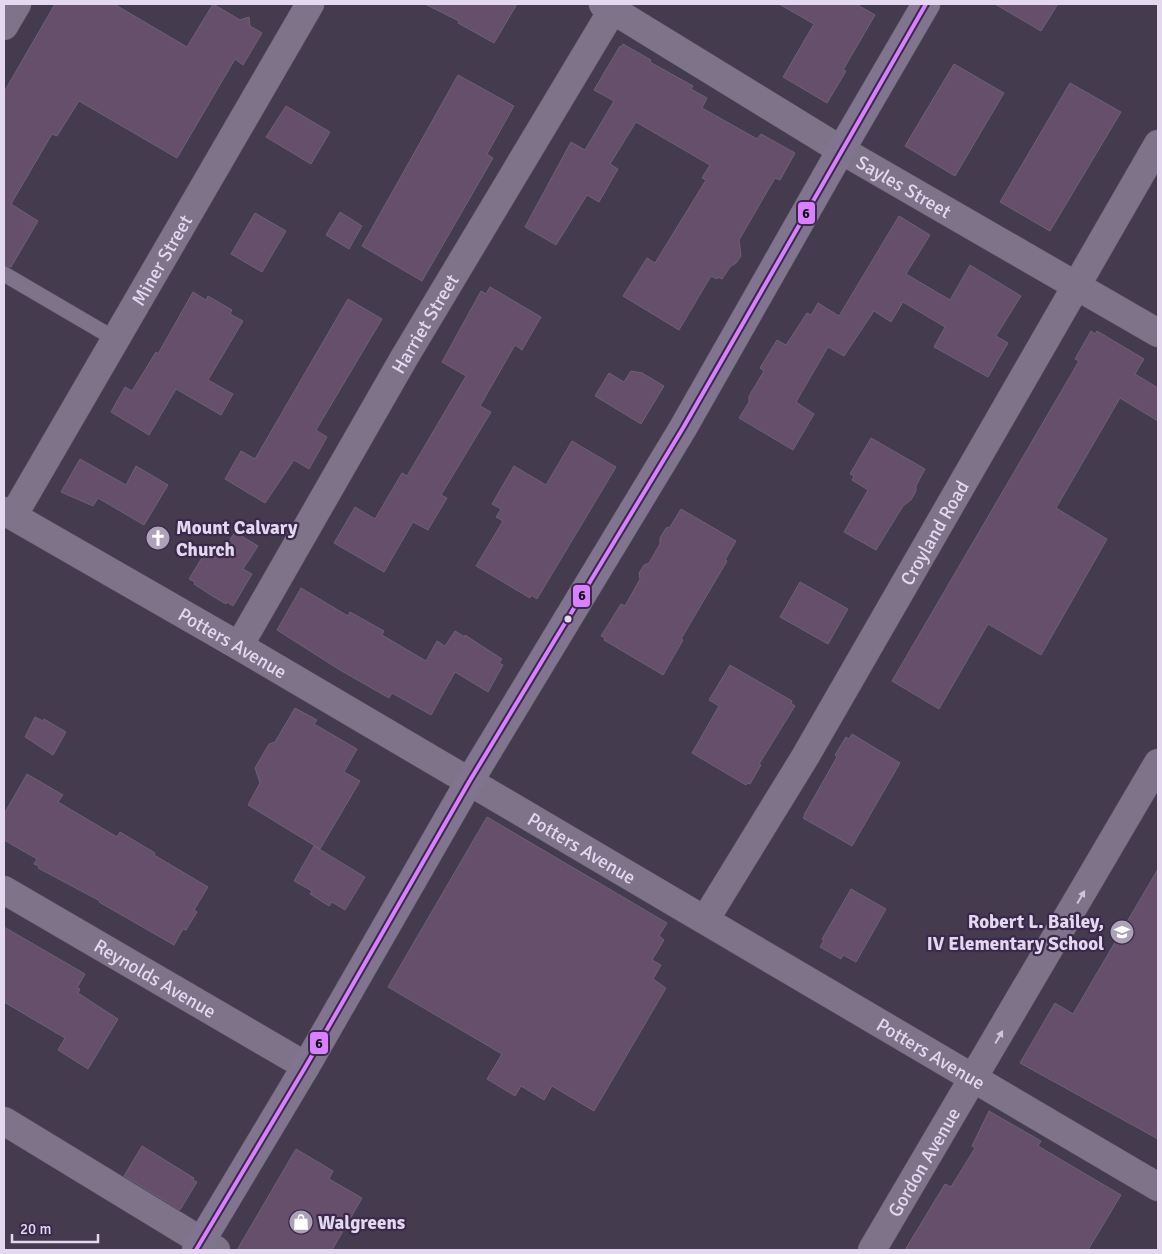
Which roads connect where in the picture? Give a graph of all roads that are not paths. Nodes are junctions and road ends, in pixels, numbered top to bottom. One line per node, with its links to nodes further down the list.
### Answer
1 (17, 4): 5 (street)
2 (310, 4): 11 (street, Miner Street)
3 (926, 4): 7 (street)
4 (610, 6): 7 (street, Sayles Street); 13 (street, Harriet Street)
5 (4, 26)
6 (1158, 144): 9 (street, Croyland Road)
7 (841, 150): 9 (street, Sayles Street); 15 (street)
8 (4, 274): 11 (lane)
9 (1076, 285): 10 (street, Sayles Street); 17 (street, Croyland Road)
10 (1158, 333)
11 (116, 339): 12 (street, Miner Street)
12 (8, 513): 13 (street, Potters Avenue)
13 (240, 646): 15 (street, Potters Avenue)
14 (1158, 763): 19 (street, Gordon Avenue, one-way to 14)
15 (469, 782): 17 (street, Potters Avenue); 18 (street)
16 (4, 890): 18 (street, Reynolds Avenue)
17 (705, 920): 19 (street, Potters Avenue)
18 (306, 1066): 22 (street)
19 (974, 1079): 21 (street, Potters Avenue); 23 (street, Gordon Avenue)
20 (4, 1121): 22 (street)
21 (1158, 1187)
22 (204, 1247)
23 (872, 1250)

